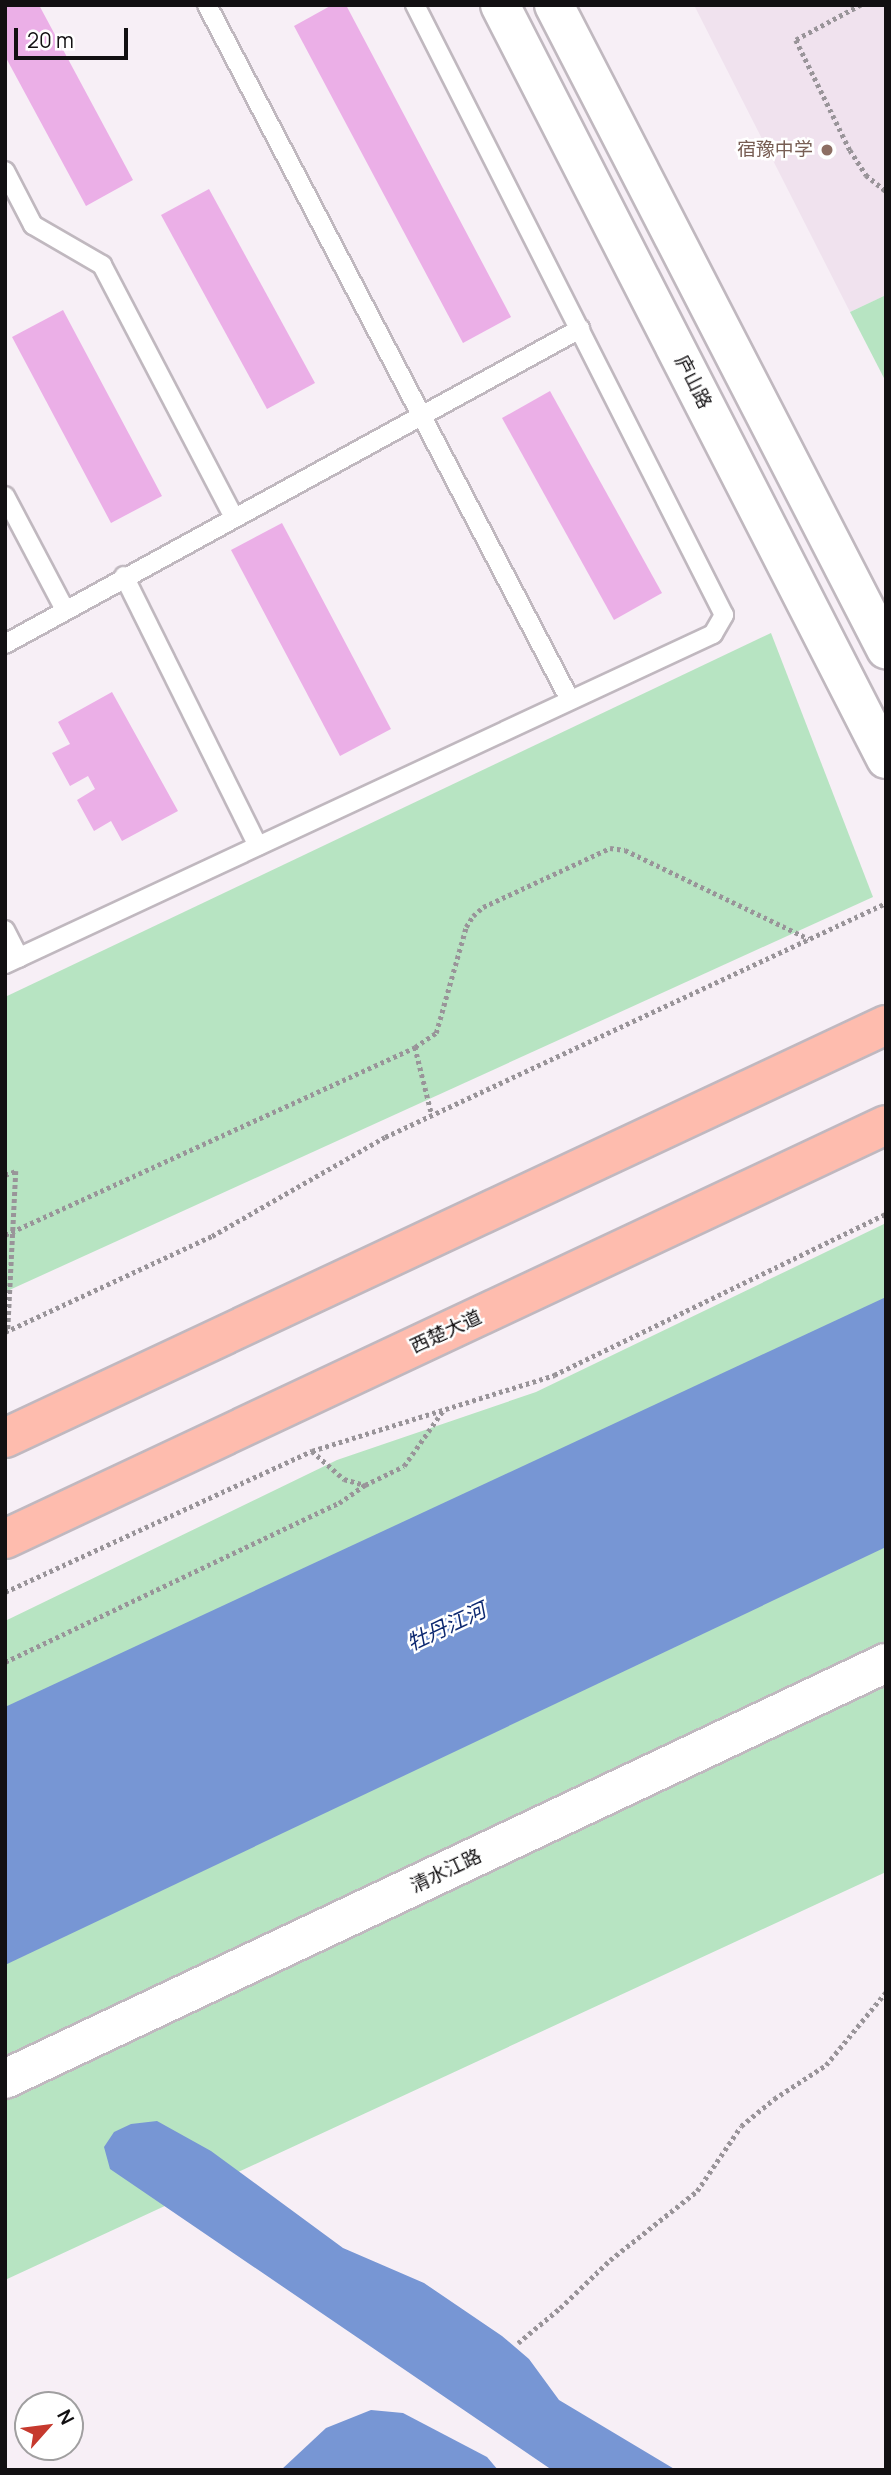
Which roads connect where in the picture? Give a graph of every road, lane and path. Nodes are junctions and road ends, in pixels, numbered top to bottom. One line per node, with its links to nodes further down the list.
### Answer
1 (207, 5): 9 (lane)
2 (415, 5): 8 (lane)
3 (500, 5): 17 (street, 庐山路)
4 (554, 5): 15 (street)
5 (861, 5): 7 (path)
6 (5, 171): 11 (lane)
7 (886, 191)
8 (580, 329): 9 (lane); 16 (lane)
9 (421, 415): 11 (lane); 16 (lane)
10 (5, 496): 13 (lane)
11 (233, 516): 12 (lane)
12 (124, 576): 13 (lane); 18 (lane)
13 (65, 610): 14 (lane)
14 (5, 644)
15 (886, 649)
16 (570, 700): 18 (lane)
17 (886, 759)
18 (258, 846): 22 (lane)
19 (886, 903): 21 (path)
20 (5, 930): 22 (lane)
21 (808, 939): 24 (path); 25 (path)
22 (12, 961)
23 (886, 1025): 33 (highway)
24 (415, 1047): 25 (path); 29 (path)
25 (432, 1115): 31 (path)
26 (886, 1125): 36 (highway, 西楚大道)
27 (5, 1175): 29 (path)
28 (886, 1214): 32 (path)
29 (13, 1232): 30 (path); 31 (path)
30 (5, 1235)
31 (6, 1332)
32 (444, 1408): 34 (path); 35 (path)
33 (5, 1438)
34 (312, 1451): 35 (path); 37 (path)
35 (365, 1485): 38 (path)
36 (5, 1539)
37 (5, 1592)
38 (5, 1662)
39 (886, 1662): 41 (street, 清水江路)
40 (886, 1992): 42 (path)
41 (5, 2079)
42 (518, 2343)

